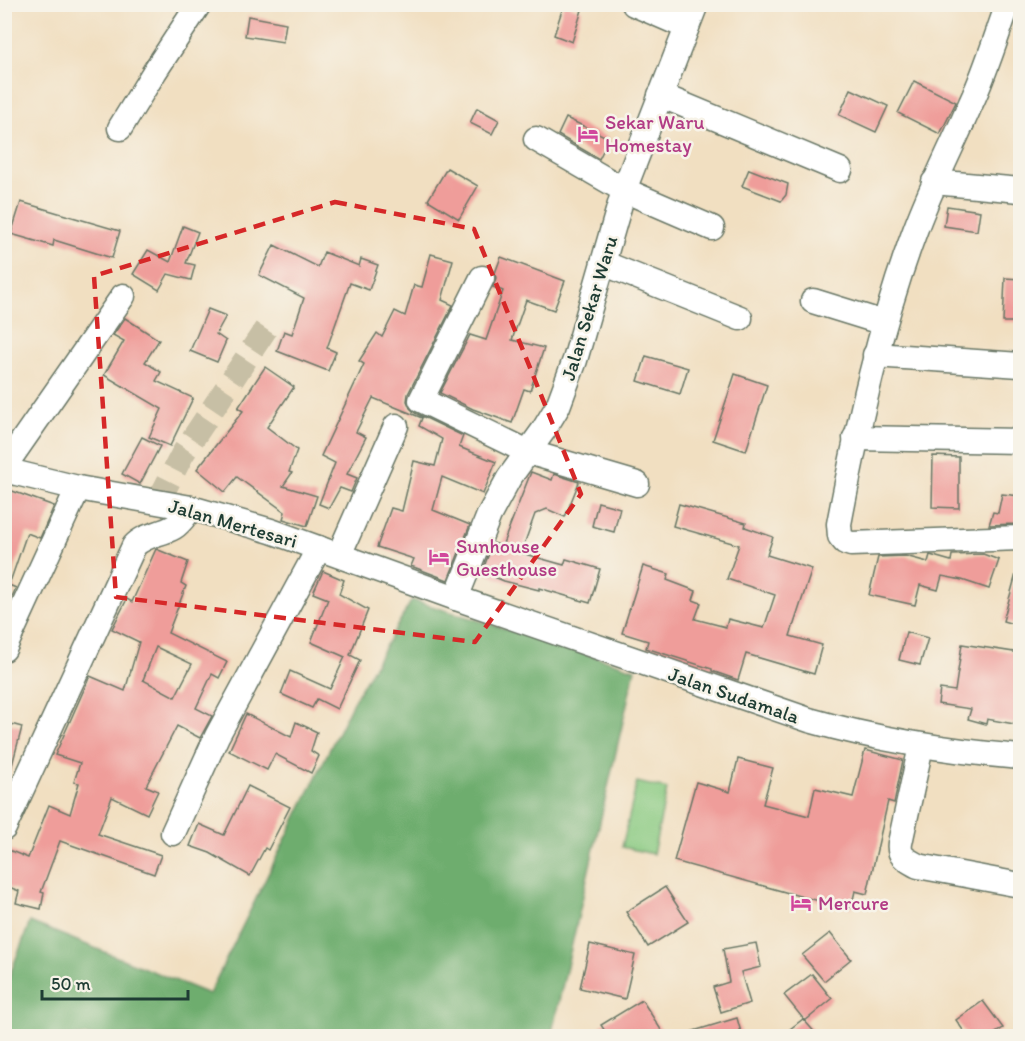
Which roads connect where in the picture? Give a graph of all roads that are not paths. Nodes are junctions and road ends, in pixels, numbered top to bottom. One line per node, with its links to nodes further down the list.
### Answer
1 (199, 4): 7 (street)
2 (634, 4): 5 (street)
3 (696, 4): 5 (street, Jalan Sekar Waru)
4 (1008, 4): 10 (street)
5 (687, 27): 6 (street, Jalan Sekar Waru)
6 (660, 95): 9 (street); 11 (street, Jalan Sekar Waru)
7 (120, 128)
8 (536, 139): 11 (street)
9 (840, 170)
10 (934, 182): 12 (street); 19 (street)
11 (624, 190): 13 (street); 14 (street, Jalan Sekar Waru)
12 (1020, 190)
13 (712, 228)
14 (603, 263): 18 (street); 25 (street, Jalan Sekar Waru)
15 (482, 278): 25 (street)
16 (123, 296): 26 (street)
17 (813, 301): 19 (street)
18 (740, 318)
19 (884, 323): 20 (street)
20 (875, 355): 21 (street); 23 (street)
21 (1020, 365)
22 (396, 426): 31 (street)
23 (855, 438): 24 (street); 30 (street)
24 (1020, 441)
25 (528, 452): 27 (street); 32 (street, Jalan Sekar Waru)
26 (4, 469): 28 (street, Jalan Mertesari)
27 (637, 484)
28 (78, 488): 29 (street, Jalan Mertesari); 33 (street)
29 (191, 508): 31 (street, Jalan Mertesari); 36 (street)
30 (1020, 538)
31 (329, 552): 32 (street, Jalan Mertesari); 37 (street)
32 (456, 598): 34 (street, Jalan Sudamala)
33 (4, 649)
34 (921, 746): 35 (street, Jalan Sudamala); 38 (street)
35 (1020, 757)
36 (4, 828)
37 (173, 833)
38 (1020, 885)

